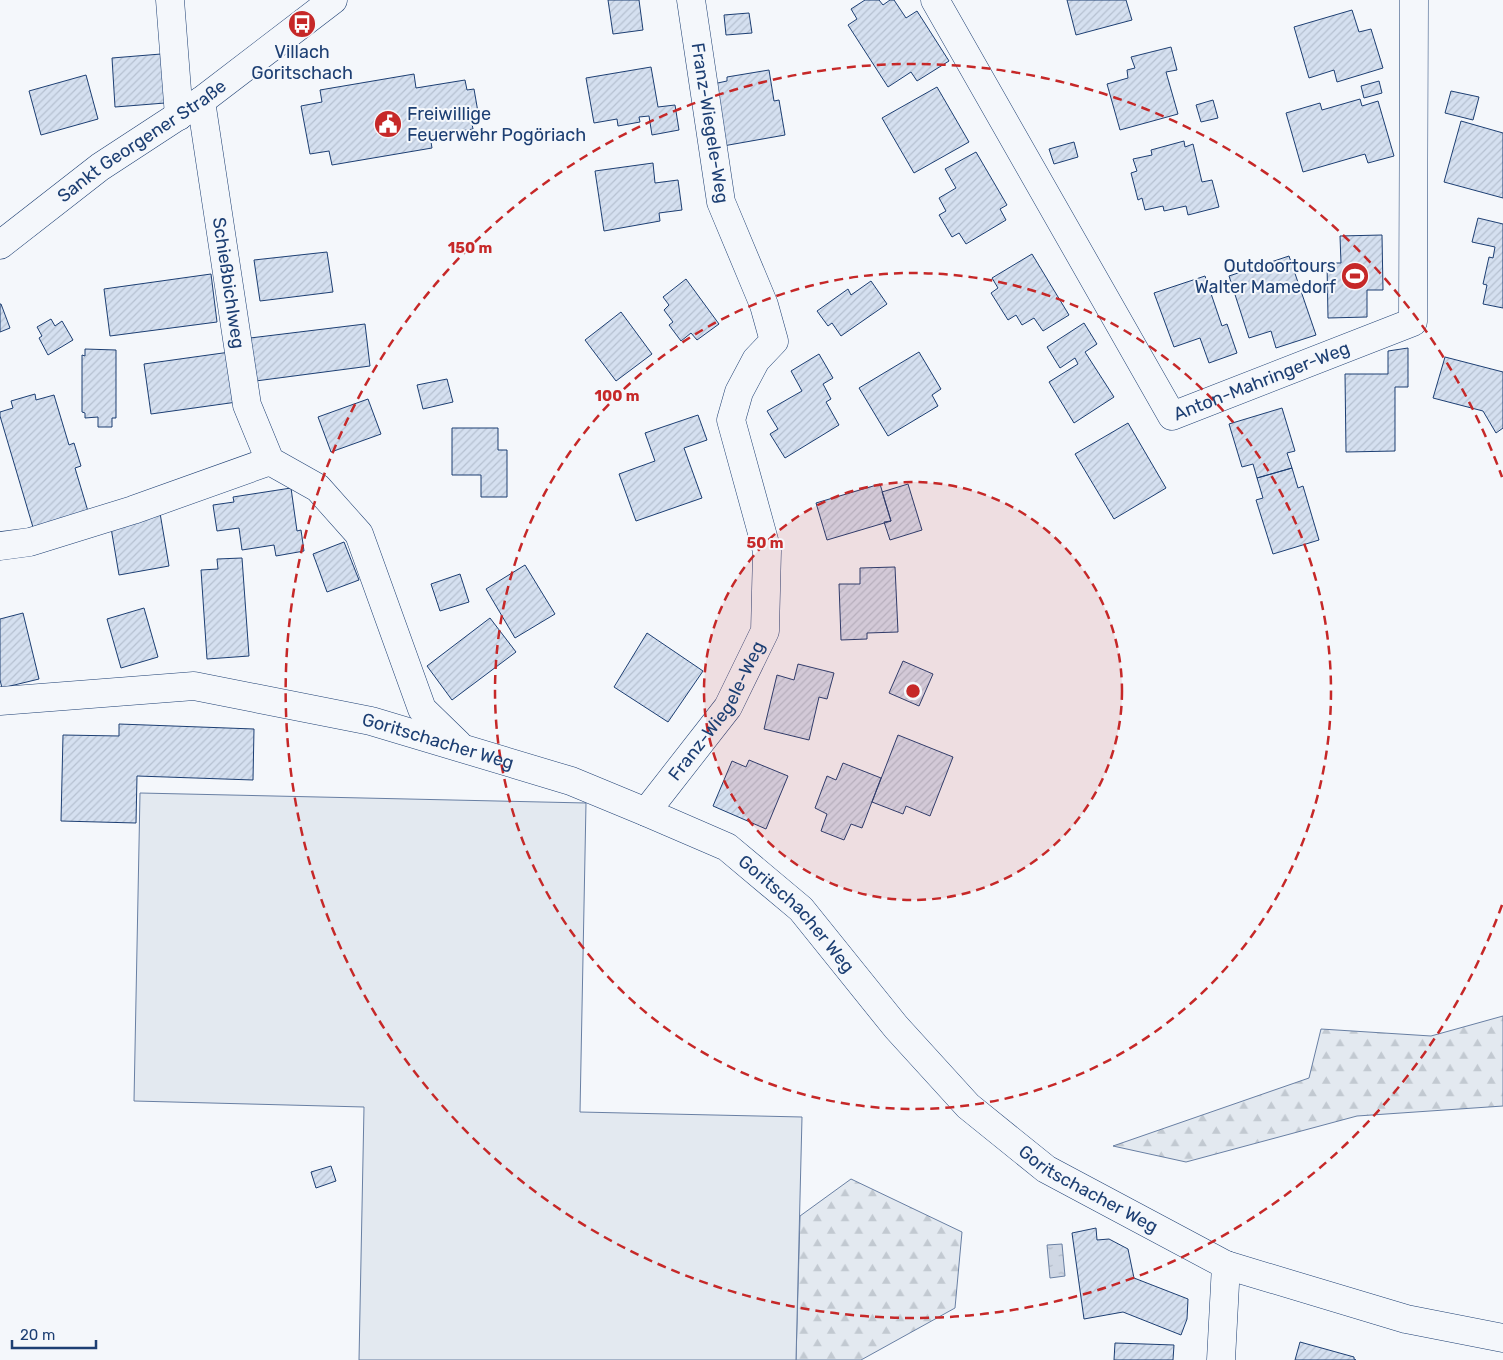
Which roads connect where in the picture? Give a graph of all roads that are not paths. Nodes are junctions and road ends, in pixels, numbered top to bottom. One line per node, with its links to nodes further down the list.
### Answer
1 (170, 0): 6 (street, Schießbichlweg)
2 (333, 0): 6 (street, Sankt Georgener Straße)
3 (690, 0): 12 (street, Franz-Wiegele-Weg)
4 (935, 0): 5 (street, Anton-Mahringer-Weg)
5 (1414, 0)
6 (190, 108): 7 (street, Sankt Georgener Straße); 8 (street, Schießbichlweg)
7 (0, 245)
8 (270, 461): 9 (street); 11 (street)
9 (0, 546)
10 (0, 701): 11 (street, Goritschacher Weg)
11 (462, 747): 12 (street, Goritschacher Weg)
12 (646, 812): 13 (street, Goritschacher Weg)
13 (1226, 1265): 14 (street, Goritschacher Weg); 15 (street)
14 (1503, 1338)
15 (1221, 1360)

